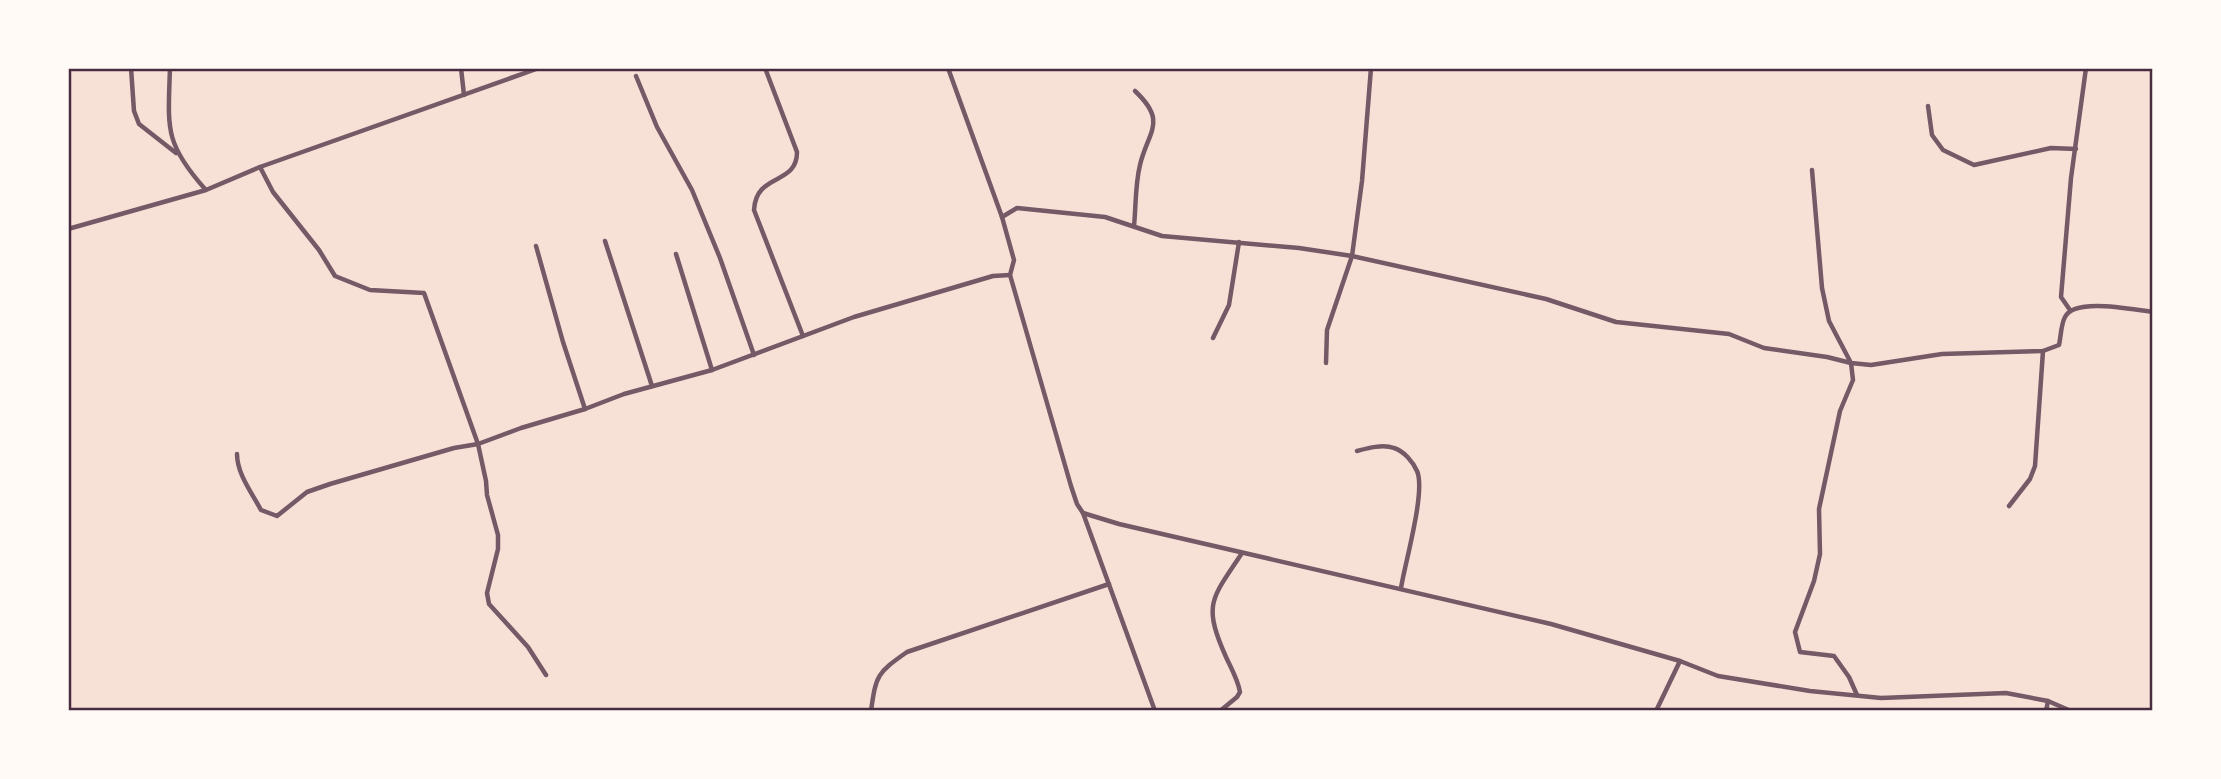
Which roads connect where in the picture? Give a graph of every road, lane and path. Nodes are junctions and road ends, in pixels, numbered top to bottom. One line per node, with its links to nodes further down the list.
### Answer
1 (131, 68): 14 (street)
2 (170, 68): 14 (street)
3 (461, 68): 11 (street)
4 (539, 68): 11 (street)
5 (765, 68): 29 (street)
6 (948, 68): 18 (street)
7 (1371, 68): 25 (street)
8 (2086, 68): 13 (street)
9 (636, 76): 32 (street)
10 (1135, 91): 19 (street)
11 (464, 95): 15 (street)
12 (1928, 106): 13 (street)
13 (2076, 149): 27 (street)
14 (179, 156): 17 (street)
15 (260, 167): 17 (street); 38 (street)
16 (1812, 170): 34 (street)
17 (206, 190): 20 (street)
18 (1002, 217): 19 (street); 26 (street)
19 (1134, 226): 22 (street)
20 (68, 229)
21 (605, 241): 36 (street)
22 (1239, 242): 25 (street); 30 (street)
23 (536, 246): 37 (street)
24 (676, 254): 35 (street)
25 (1352, 256): 33 (street); 34 (street)
26 (1010, 275): 29 (street); 42 (street)
27 (2070, 310): 28 (street); 31 (street)
28 (2153, 312)
29 (803, 336): 32 (street)
30 (1213, 338)
31 (2043, 351): 34 (street); 41 (street)
32 (754, 355): 35 (street)
33 (1326, 363)
34 (1851, 363): 48 (street)
35 (712, 370): 36 (street)
36 (652, 386): 37 (street)
37 (585, 409): 38 (street)
38 (478, 444): 40 (street); 47 (street)
39 (1357, 451): 45 (street)
40 (237, 454)
41 (2009, 506)
42 (1083, 513): 43 (street); 44 (street)
43 (1242, 553): 45 (street); 52 (street)
44 (1109, 584): 50 (street); 51 (street)
45 (1401, 588): 46 (street)
46 (1679, 661): 48 (street); 53 (street)
47 (545, 675)
48 (1858, 696): 49 (street)
49 (2048, 701): 54 (street); 55 (street)
50 (871, 711)
51 (1155, 711)
52 (1220, 711)
53 (1656, 711)
54 (2046, 711)
55 (2071, 711)

